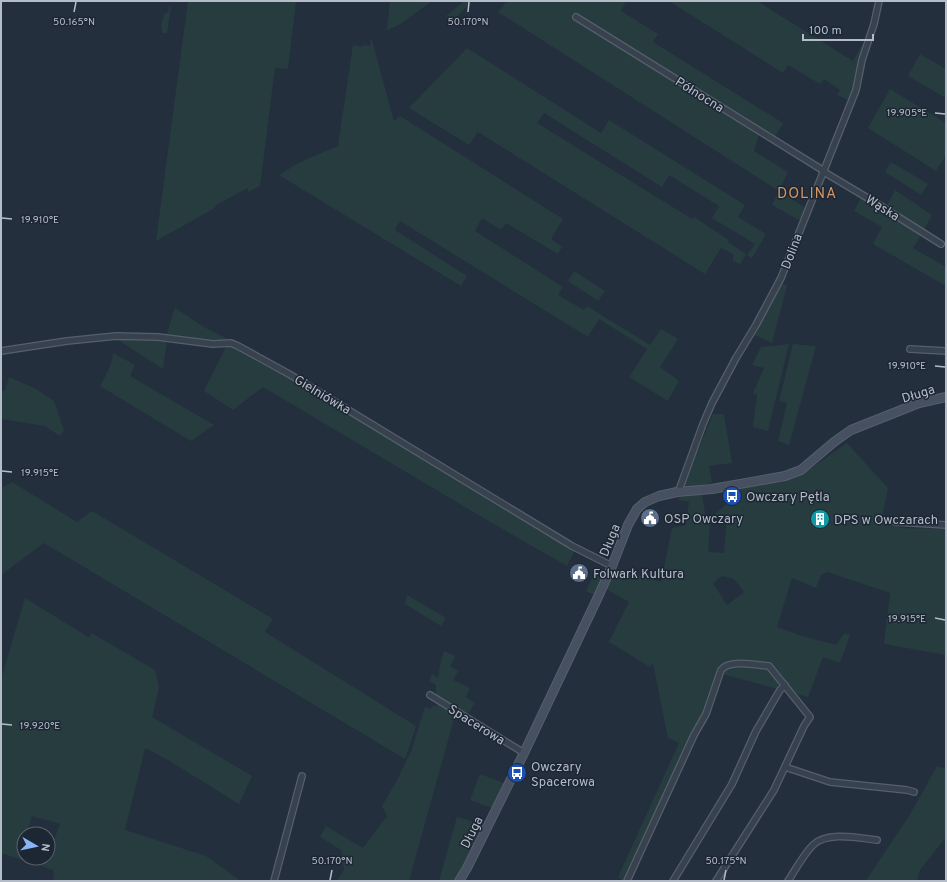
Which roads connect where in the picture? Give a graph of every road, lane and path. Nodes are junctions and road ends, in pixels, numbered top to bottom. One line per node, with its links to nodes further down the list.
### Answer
1 (879, 1): 3 (street, Dolina)
2 (576, 17): 3 (street, Północna)
3 (824, 171): 4 (street, Wąska); 9 (street, Dolina)
4 (941, 244)
5 (910, 349): 6 (street)
6 (946, 350)
7 (1, 351): 12 (street, Gielniówka)
8 (946, 397): 9 (street, Długa)
9 (681, 492): 12 (street, Długa)
10 (896, 522): 11 (street)
11 (946, 525)
12 (612, 566): 15 (street, Długa)
13 (785, 685): 16 (street); 22 (street); 23 (street)
14 (430, 695): 15 (street, Spacerowa)
15 (524, 753): 21 (street, Długa)
16 (785, 767): 18 (street); 24 (street)
17 (302, 776): 20 (street)
18 (914, 792)
19 (877, 840): 25 (street)
20 (274, 881)
21 (459, 881)
22 (627, 881)
23 (673, 881)
24 (716, 881)
25 (788, 881)

